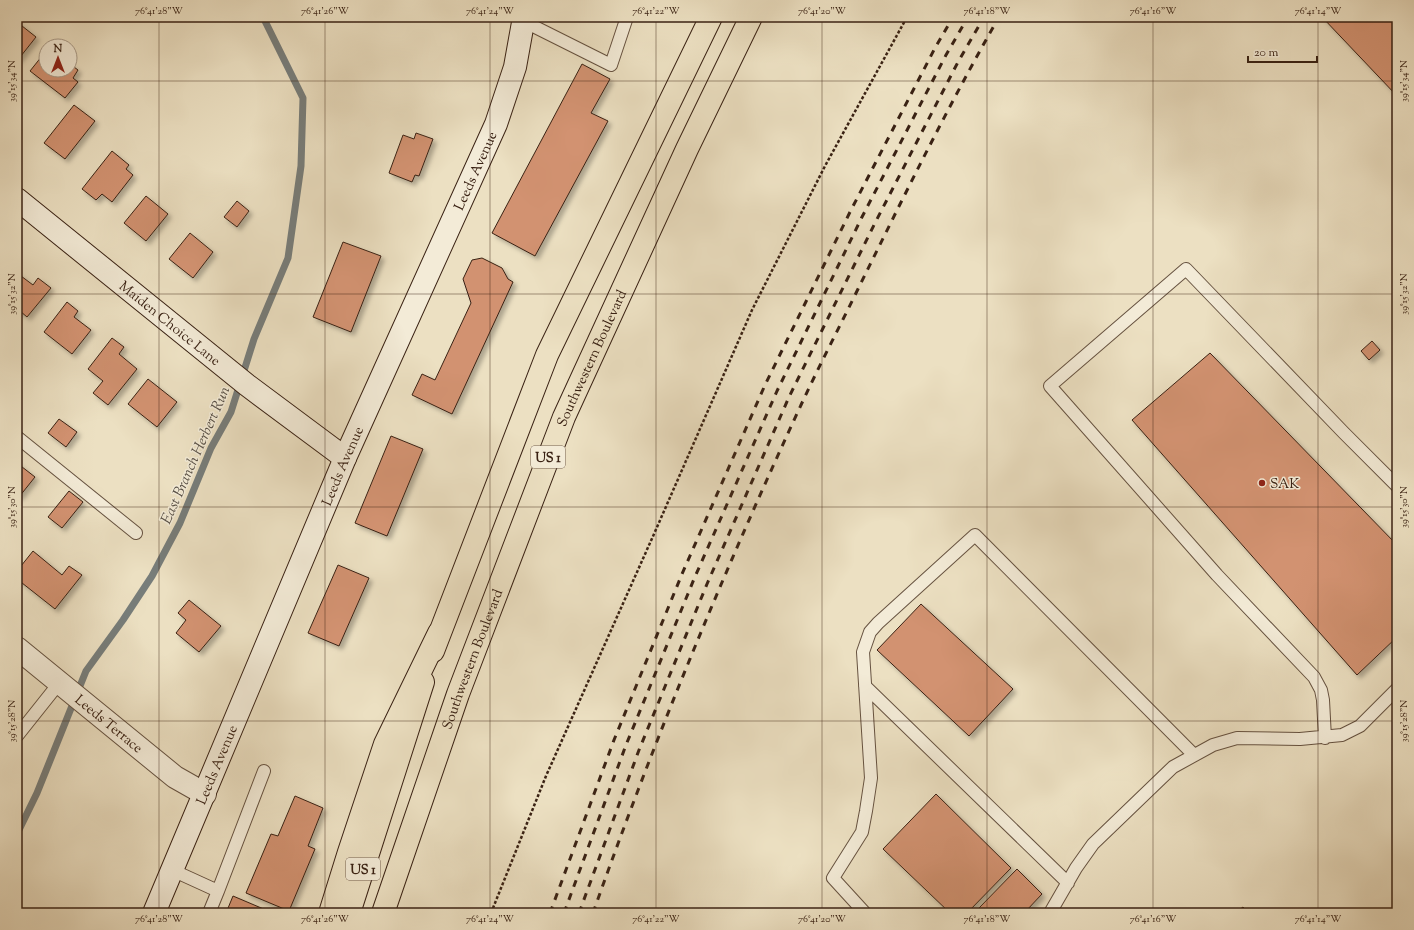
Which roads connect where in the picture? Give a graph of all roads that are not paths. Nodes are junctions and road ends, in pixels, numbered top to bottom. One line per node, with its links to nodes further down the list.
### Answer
1 (627, 17): 4 (lane)
2 (711, 17): 10 (main road, US 1)
3 (751, 17): 27 (main road, Southwestern Boulevard / US 1)
4 (524, 19): 7 (street, Leeds Avenue)
5 (17, 199): 7 (street, Maiden Choice Lane)
6 (17, 437): 9 (lane)
7 (345, 458): 19 (street, Leeds Avenue)
8 (1397, 486): 16 (lane)
9 (136, 533)
10 (439, 633): 25 (main road); 26 (main road, US 1)
11 (17, 648): 14 (street, Leeds Terrace)
12 (865, 686): 17 (lane); 21 (lane); 28 (lane)
13 (1397, 689): 16 (lane)
14 (71, 691): 15 (lane); 19 (street, Leeds Terrace)
15 (17, 736)
16 (1325, 738): 17 (lane)
17 (1194, 755): 21 (lane)
18 (264, 771): 22 (lane)
19 (205, 794): 20 (street, Leeds Avenue)
20 (172, 870): 22 (lane); 23 (street, Leeds Avenue)
21 (1068, 883): 29 (lane)
22 (218, 891): 24 (lane)
23 (154, 913)
24 (209, 913)
25 (330, 913)
26 (349, 913)
27 (383, 913)
28 (865, 913)
29 (1050, 913)

